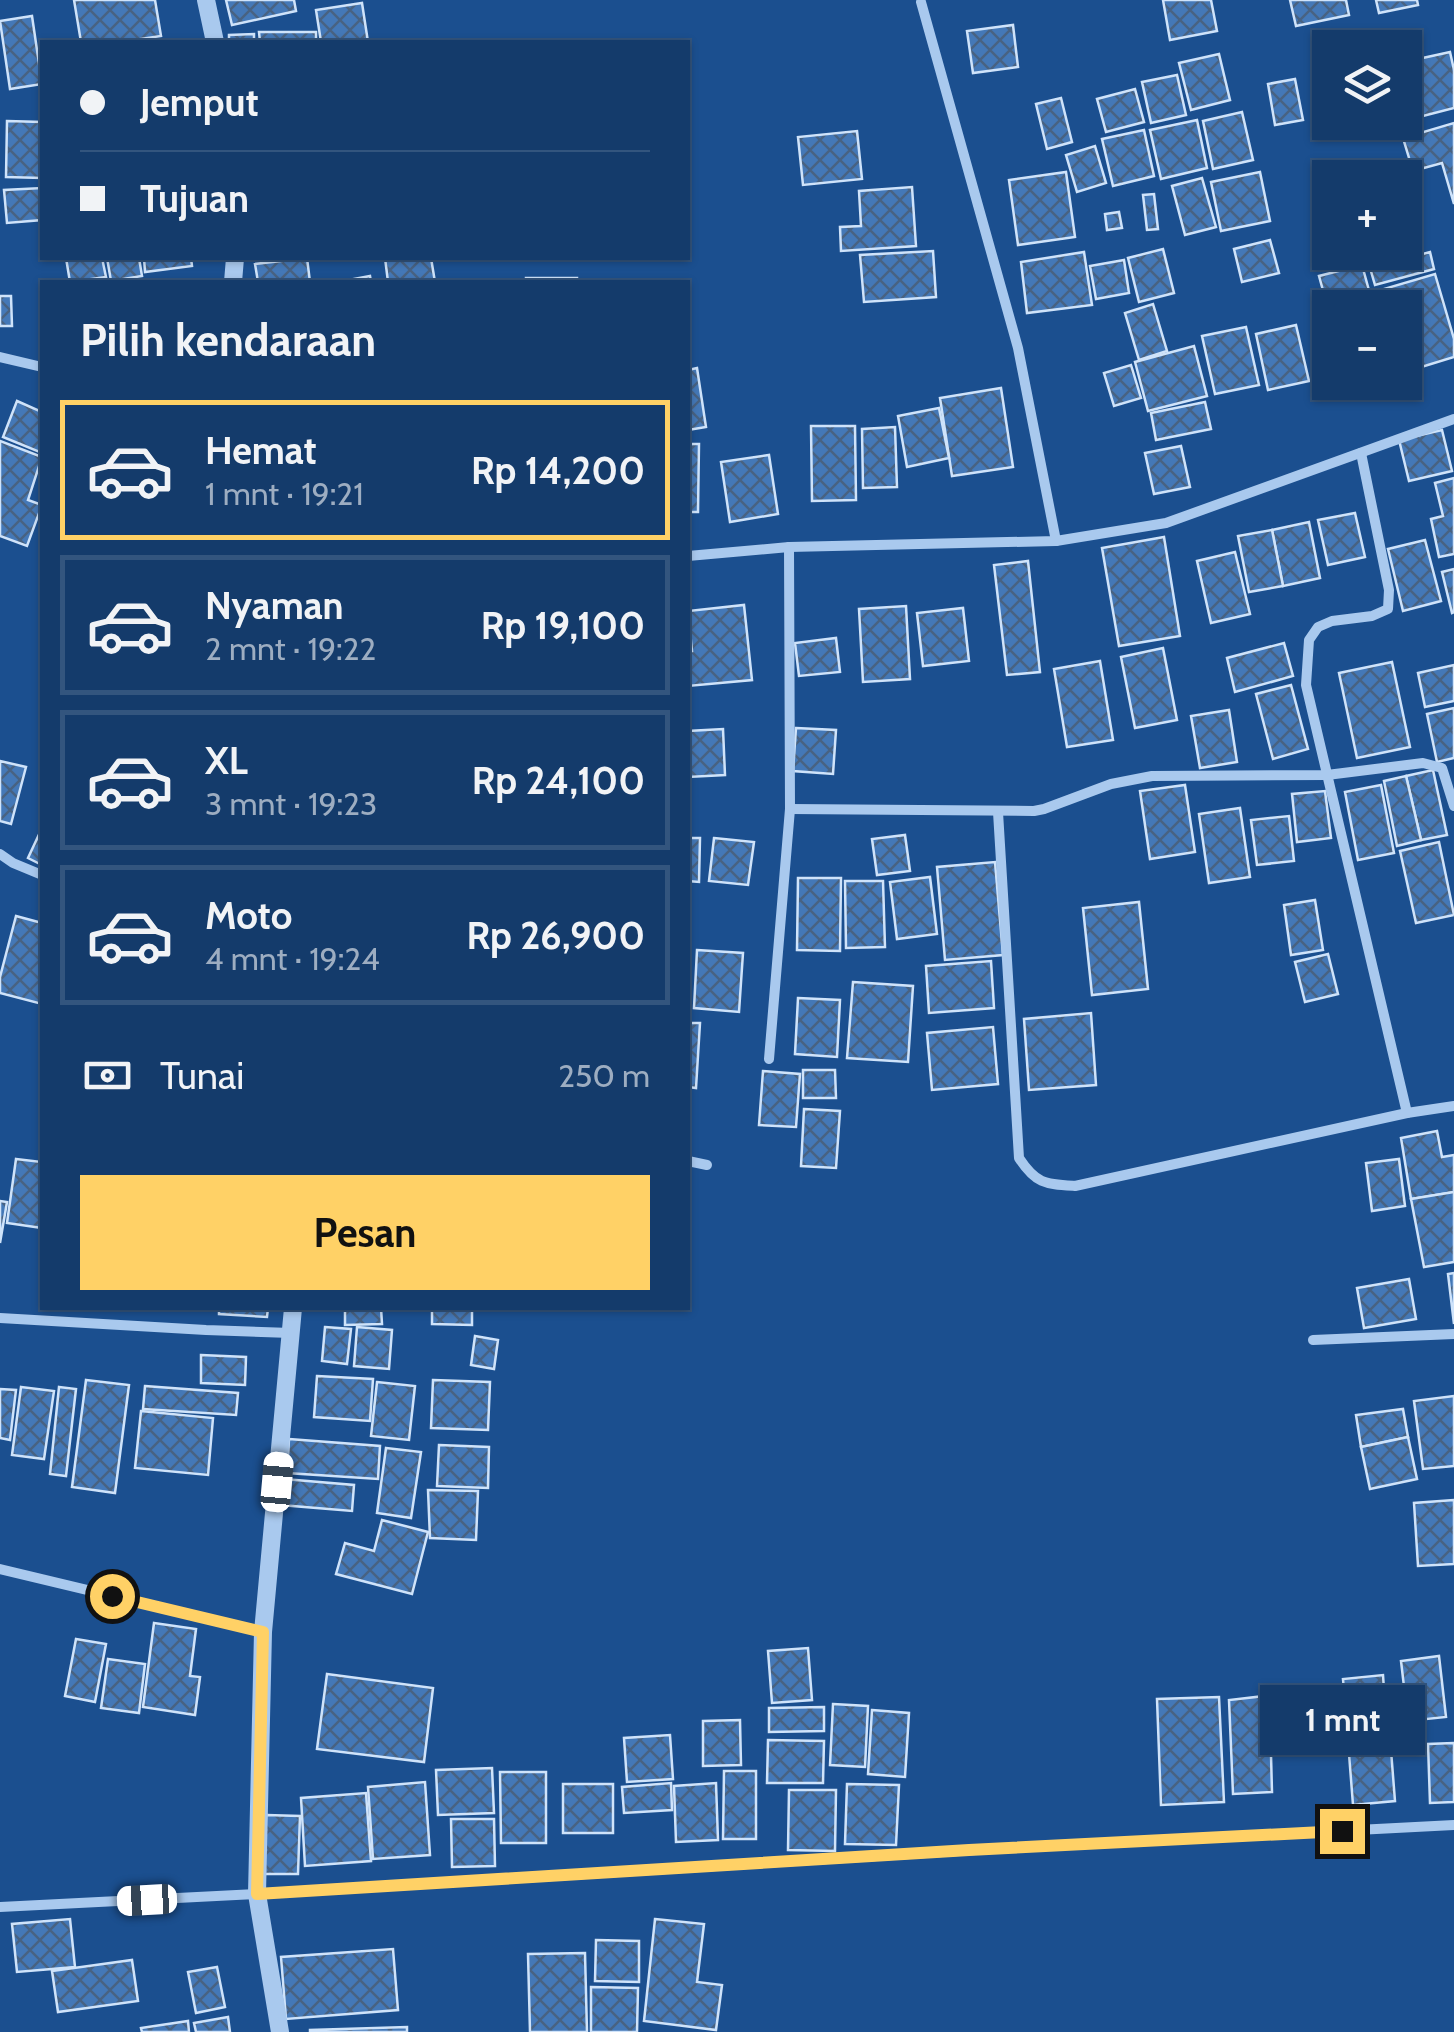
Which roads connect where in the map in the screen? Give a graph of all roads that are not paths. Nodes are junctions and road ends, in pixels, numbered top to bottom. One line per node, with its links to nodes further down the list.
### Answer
1 (206, 0): 3 (street)
2 (921, 2): 8 (street)
3 (215, 40)
4 (0, 357): 5 (street)
5 (40, 367)
6 (1454, 419): 7 (street)
7 (1360, 453): 8 (street); 11 (street)
8 (1056, 541): 9 (street)
9 (789, 547): 10 (street); 13 (street)
10 (690, 556)
11 (1327, 776): 12 (street); 14 (street); 19 (street)
12 (1454, 806)
13 (790, 809): 14 (street); 17 (street)
14 (998, 812): 19 (street)
15 (0, 854): 16 (street)
16 (40, 874)
17 (770, 1059)
18 (1454, 1106): 19 (street)
19 (1407, 1113)
20 (690, 1161): 21 (street)
21 (707, 1165)
22 (293, 1310): 24 (street)
23 (0, 1318): 24 (street)
24 (291, 1332): 28 (street)
25 (1454, 1334): 26 (street)
26 (1313, 1340)
27 (0, 1569): 28 (street)
28 (263, 1632): 30 (street)
29 (1454, 1825): 30 (street)
30 (257, 1894): 31 (street); 32 (street)
31 (0, 1907)
32 (280, 2032)

